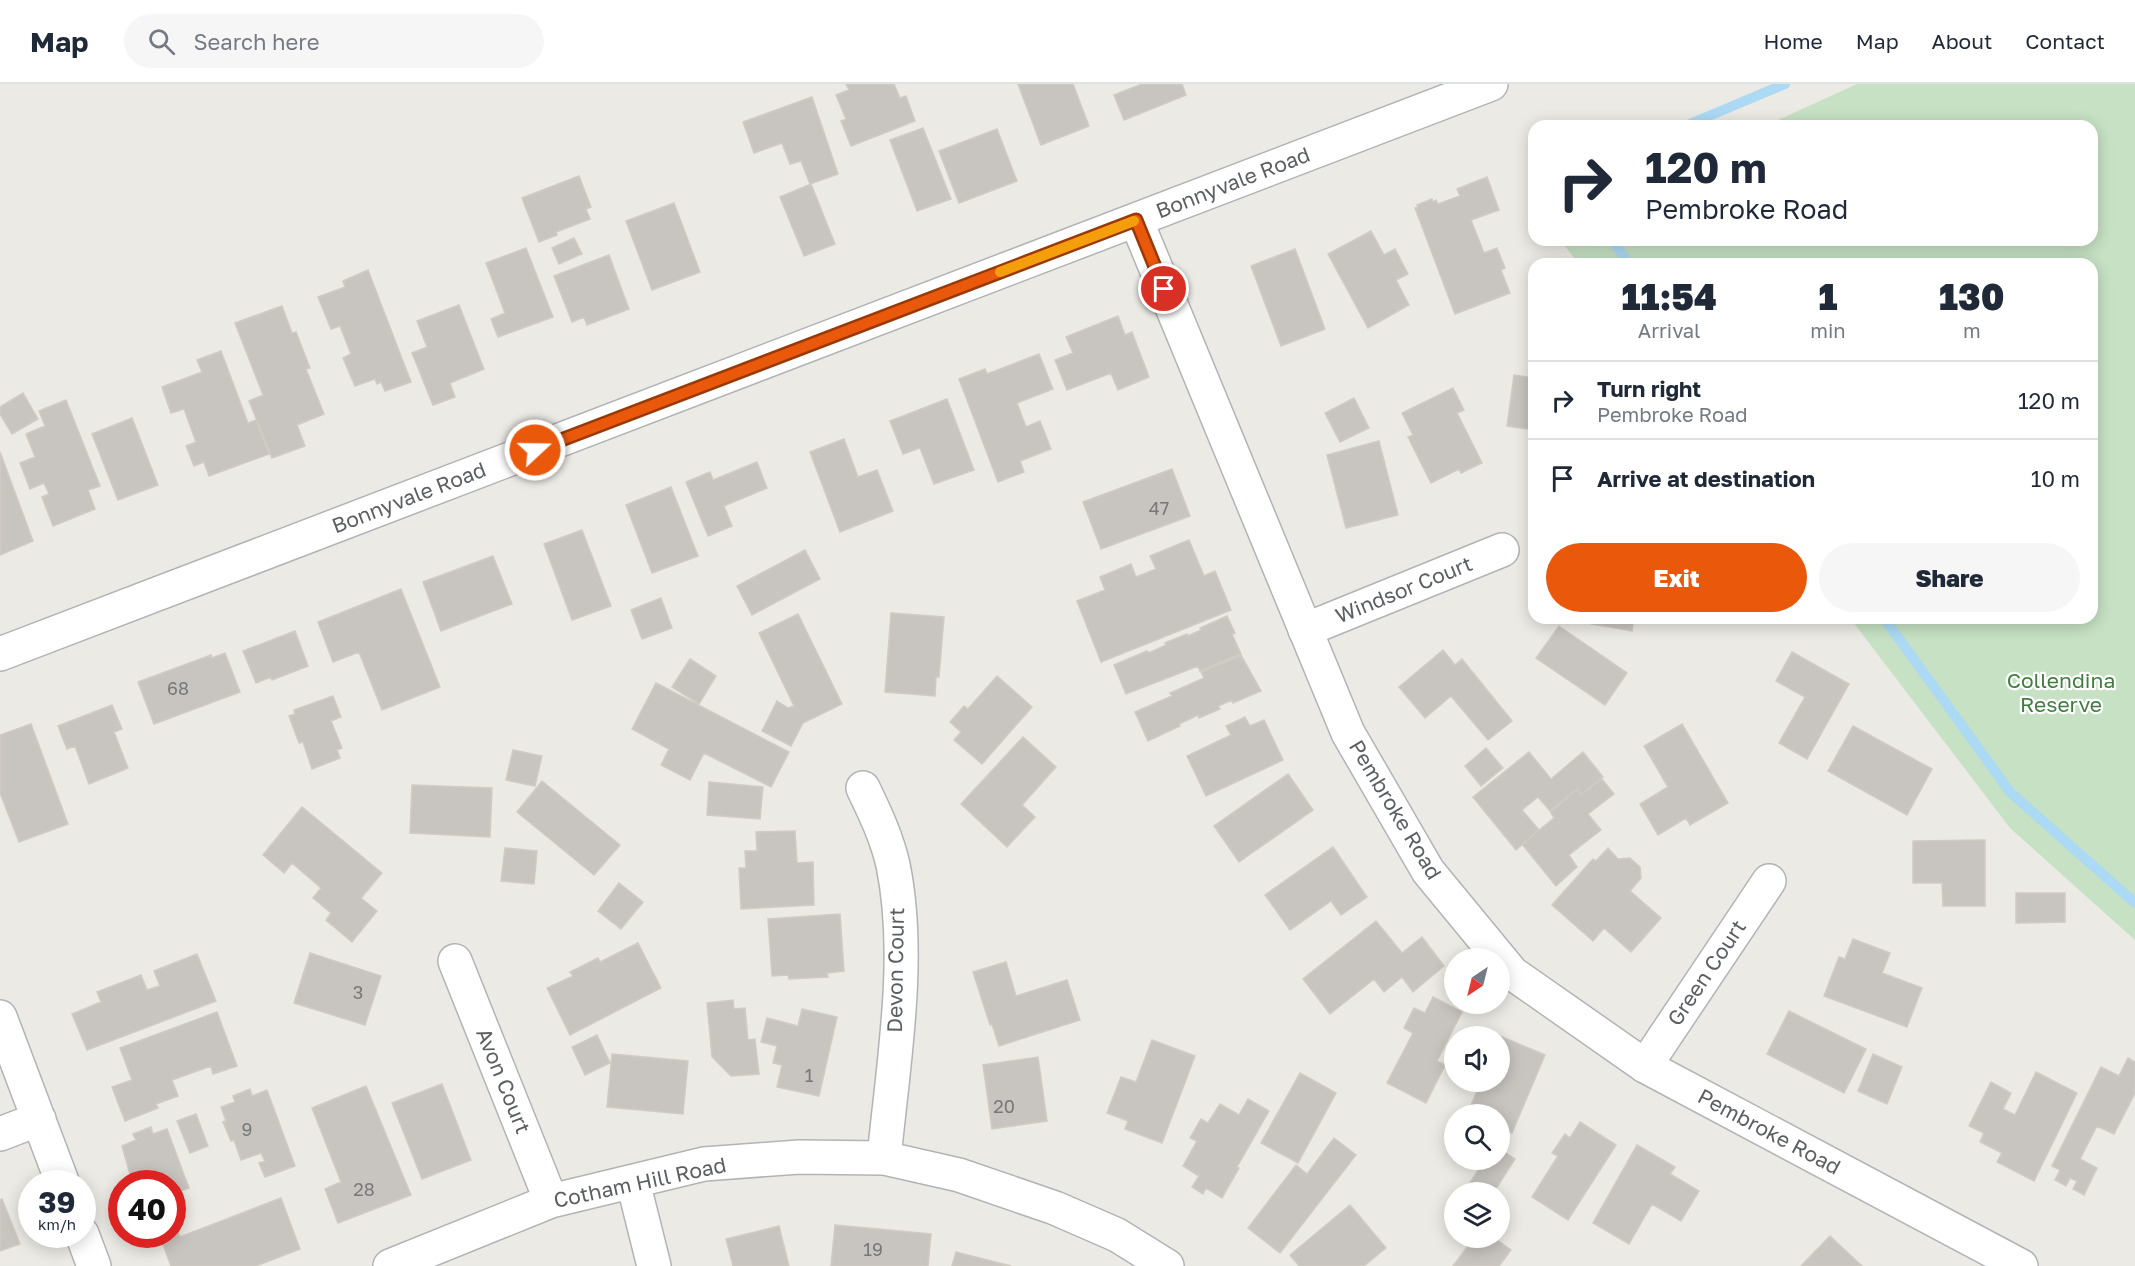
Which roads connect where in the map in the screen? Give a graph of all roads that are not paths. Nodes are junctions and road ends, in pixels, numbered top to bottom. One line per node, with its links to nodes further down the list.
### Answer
1 (1491, 84): 2 (street, Bonnyvale Road)
2 (1136, 220): 4 (street, Pembroke Road); 5 (street, Bonnyvale Road)
3 (1502, 550): 4 (street, Windsor Court)
4 (1305, 630): 10 (street, Pembroke Road)
5 (0, 654)
6 (863, 788): 13 (street, Devon Court)
7 (1769, 880): 10 (street, Green Court)
8 (455, 961): 16 (street, Avon Court)
9 (0, 1017): 11 (street)
10 (1645, 1066): 18 (street, Pembroke Road)
11 (39, 1119): 12 (street); 14 (street)
12 (0, 1134)
13 (884, 1158): 15 (street, Cotham Hill Road); 22 (street, Cotham Hill Road)
14 (58, 1170)
15 (633, 1182): 16 (street, Cotham Hill Road); 21 (street)
16 (550, 1201): 20 (street, Cotham Hill Road)
17 (87, 1248): 19 (street)
18 (2010, 1263)
19 (94, 1266)
20 (390, 1266)
21 (654, 1266)
22 (1167, 1266)

